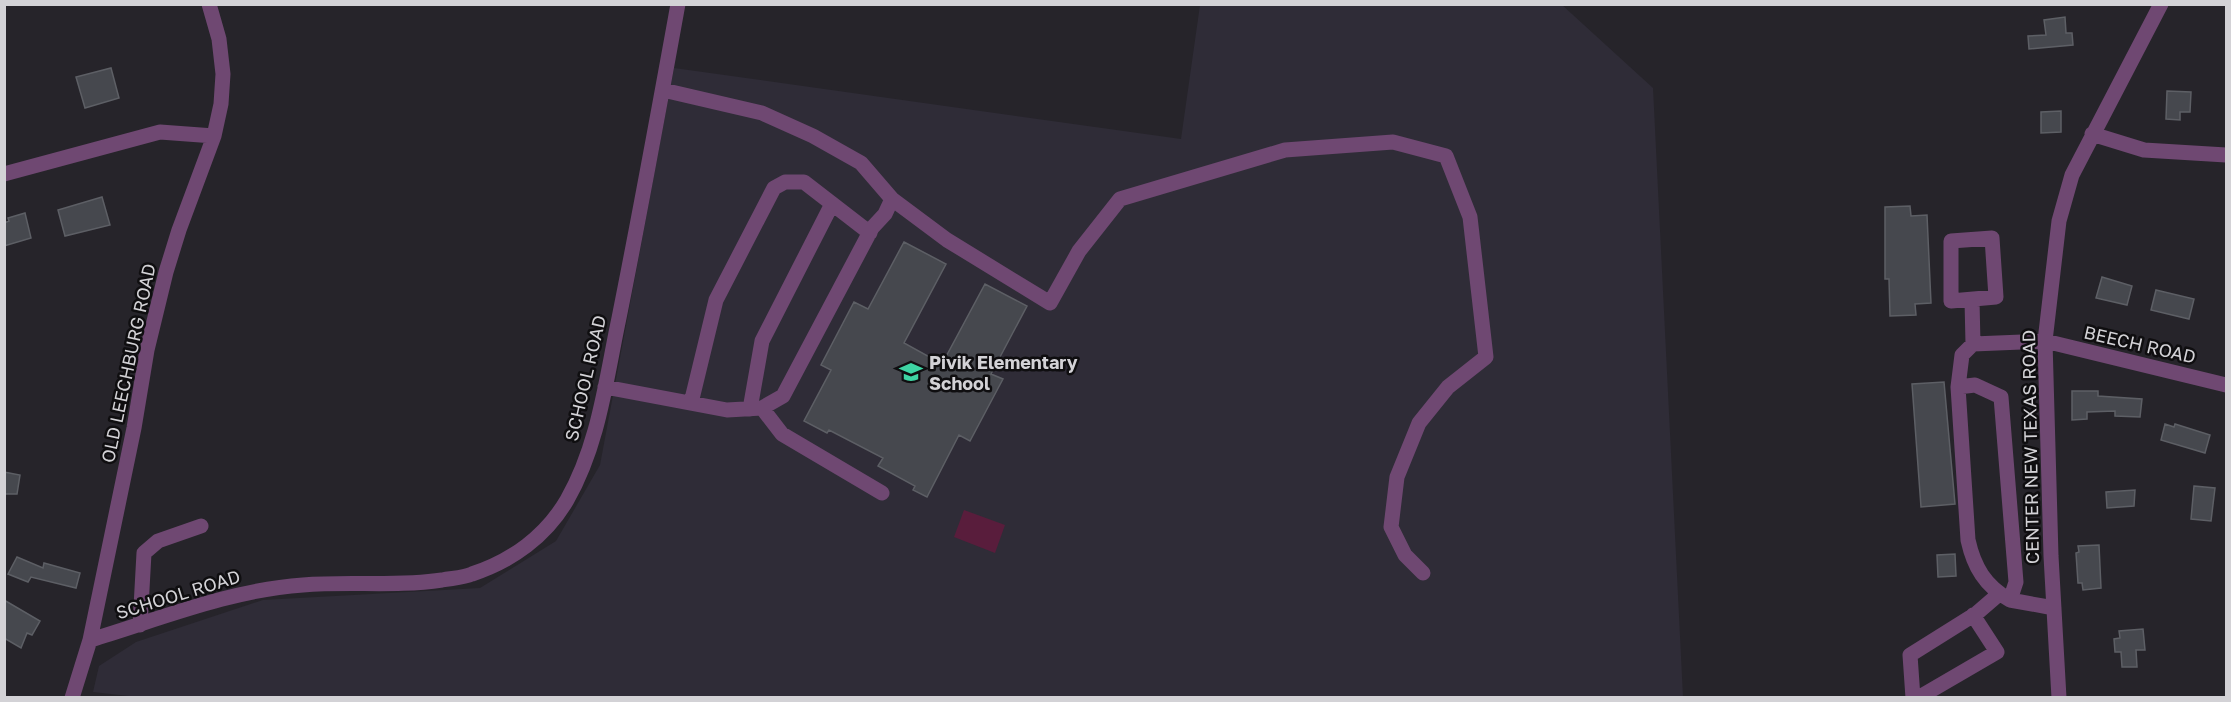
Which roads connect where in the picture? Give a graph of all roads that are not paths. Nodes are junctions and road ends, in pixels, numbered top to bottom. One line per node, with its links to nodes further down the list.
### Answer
1 (209, 4): 6 (street, OLD LEECHBURG ROAD)
2 (678, 4): 4 (street, SCHOOL ROAD)
3 (2161, 4): 5 (street, CENTER NEW TEXAS ROAD)
4 (663, 90): 9 (street); 16 (street, SCHOOL ROAD)
5 (2092, 134): 7 (street); 13 (street, CENTER NEW TEXAS ROAD)
6 (214, 136): 8 (street); 27 (street, OLD LEECHBURG ROAD)
7 (2226, 155)
8 (4, 174)
9 (892, 199): 11 (street); 22 (street)
10 (832, 204): 11 (street); 18 (street); 19 (street)
11 (870, 232): 19 (street)
12 (1972, 300): 12 (street); 14 (street)
13 (2045, 341): 14 (street, BEECH ROAD); 15 (street, BEECH ROAD); 24 (street, CENTER NEW TEXAS ROAD)
14 (1973, 344): 17 (street)
15 (2226, 385)
16 (605, 387): 18 (street); 26 (street, SCHOOL ROAD)
17 (1958, 387): 23 (street); 23 (street)
18 (691, 403): 19 (street)
19 (756, 408): 20 (street)
20 (882, 493)
21 (201, 526): 26 (street)
22 (1423, 573)
23 (2004, 597): 24 (street); 25 (street)
24 (2054, 608): 31 (street, CENTER NEW TEXAS ROAD)
25 (1973, 615): 29 (street); 30 (street)
26 (140, 625): 27 (street, SCHOOL ROAD)
27 (90, 640): 28 (street, OLD LEECHBURG ROAD)
28 (72, 698)
29 (1913, 698)
30 (1918, 698)
31 (2059, 698)

